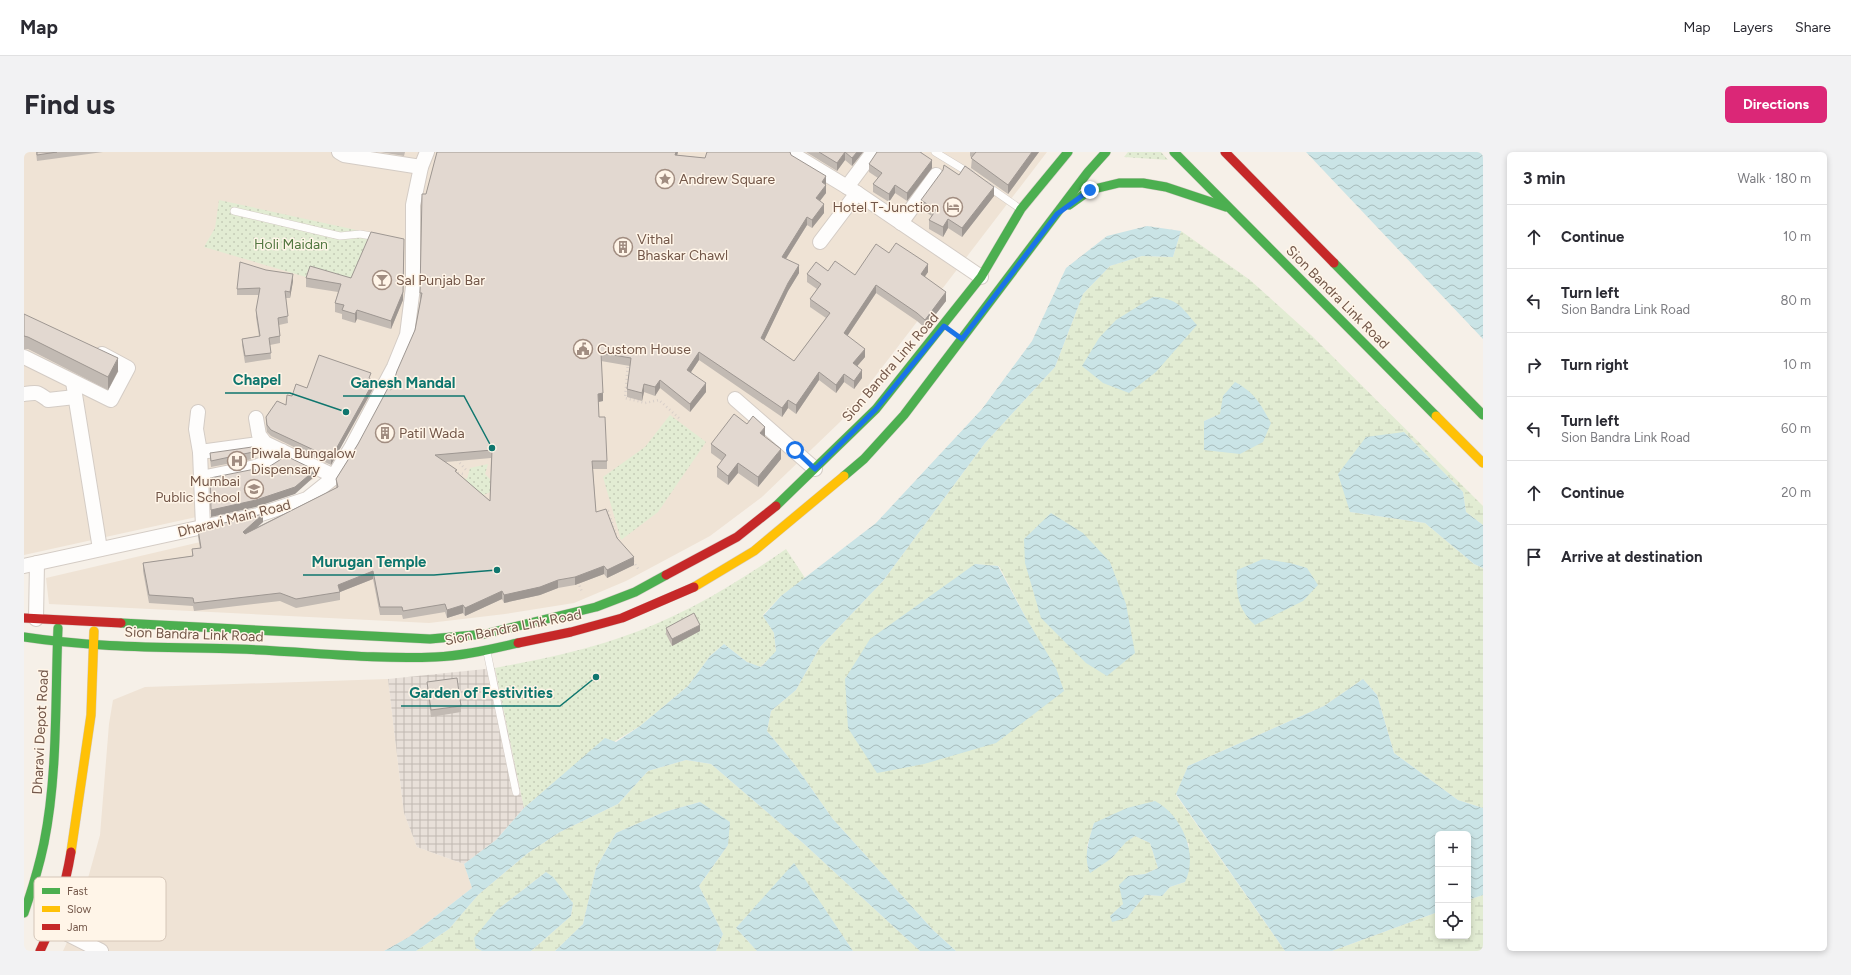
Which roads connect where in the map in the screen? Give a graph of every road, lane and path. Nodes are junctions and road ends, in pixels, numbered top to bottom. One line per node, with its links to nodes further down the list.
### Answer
1 (339, 152): 11 (street)
2 (427, 152): 11 (street, Dharavi Main Road)
3 (873, 152): 14 (street)
4 (935, 152): 15 (lane)
5 (1068, 152): 15 (main road, Sion Bandra Link Road)
6 (1106, 152): 18 (main road, Sion Bandra Link Road)
7 (1174, 152): 16 (main road, Sion Bandra Link Road)
8 (1226, 152): 13 (main road, Sion Bandra Link Road)
9 (796, 156): 14 (street)
10 (1244, 156): 13 (main road)
11 (421, 167): 44 (street, Dharavi Main Road)
12 (936, 175): 19 (street)
13 (1254, 183): 32 (main road, Sion Bandra Link Road)
14 (852, 190): 19 (street); 21 (street)
15 (1021, 209): 22 (main road, Sion Bandra Link Road)
16 (1230, 209): 18 (main road); 39 (main road, Sion Bandra Link Road)
17 (234, 211): 20 (lane)
18 (1057, 214): 23 (main road, Sion Bandra Link Road)
19 (901, 222): 22 (street)
20 (386, 238)
21 (820, 242)
22 (981, 278): 23 (main road, Sion Bandra Link Road)
23 (953, 332): 40 (main road, Sion Bandra Link Road); 49 (main road, Sion Bandra Link Road)
24 (92, 349): 27 (street)
25 (24, 357): 27 (street)
26 (628, 360): 34 (path)
27 (73, 382): 29 (street)
28 (24, 394): 29 (street)
29 (76, 397): 50 (street)
30 (735, 400): 40 (street)
31 (198, 412): 37 (street)
32 (1483, 414)
33 (256, 418): 35 (street)
34 (681, 420)
35 (265, 443): 36 (street); 37 (street)
36 (282, 451): 44 (street); 45 (street)
37 (200, 452): 45 (street)
38 (456, 460): 41 (path)
39 (1483, 463)
40 (815, 469): 49 (main road, Sion Bandra Link Road)
41 (467, 471)
42 (451, 472): 43 (path)
43 (463, 474)
44 (334, 476): 47 (street, Dharavi Main Road)
45 (200, 478): 47 (street)
46 (601, 513): 48 (path)
47 (203, 528): 50 (street, Dharavi Main Road)
48 (620, 544)
49 (743, 546): 58 (main road, Sion Bandra Link Road); 62 (main road, Sion Bandra Link Road)
50 (100, 549): 52 (street, Dharavi Main Road)
51 (629, 556): 53 (path)
52 (30, 564): 56 (street)
53 (642, 574)
54 (576, 577): 55 (path)
55 (583, 596)
56 (30, 618): 57 (main road, Sion Bandra Link Road)
57 (58, 620): 58 (main road, Sion Bandra Link Road); 60 (main road, Dharavi Depot Road)
58 (94, 623): 61 (main road)
59 (24, 637): 60 (main road, Sion Bandra Link Road)
60 (57, 642): 61 (main road, Sion Bandra Link Road); 64 (main road, Dharavi Depot Road)
61 (93, 645): 62 (main road, Sion Bandra Link Road); 65 (main road)
62 (487, 650): 63 (lane)
63 (516, 792)
64 (36, 877)
65 (67, 877)
66 (24, 883): 67 (lane)
67 (34, 883): 68 (main road, Dharavi Depot Road)
68 (24, 913)
69 (45, 941): 71 (main road)
70 (81, 941): 72 (street)
71 (40, 951)
72 (101, 951)

